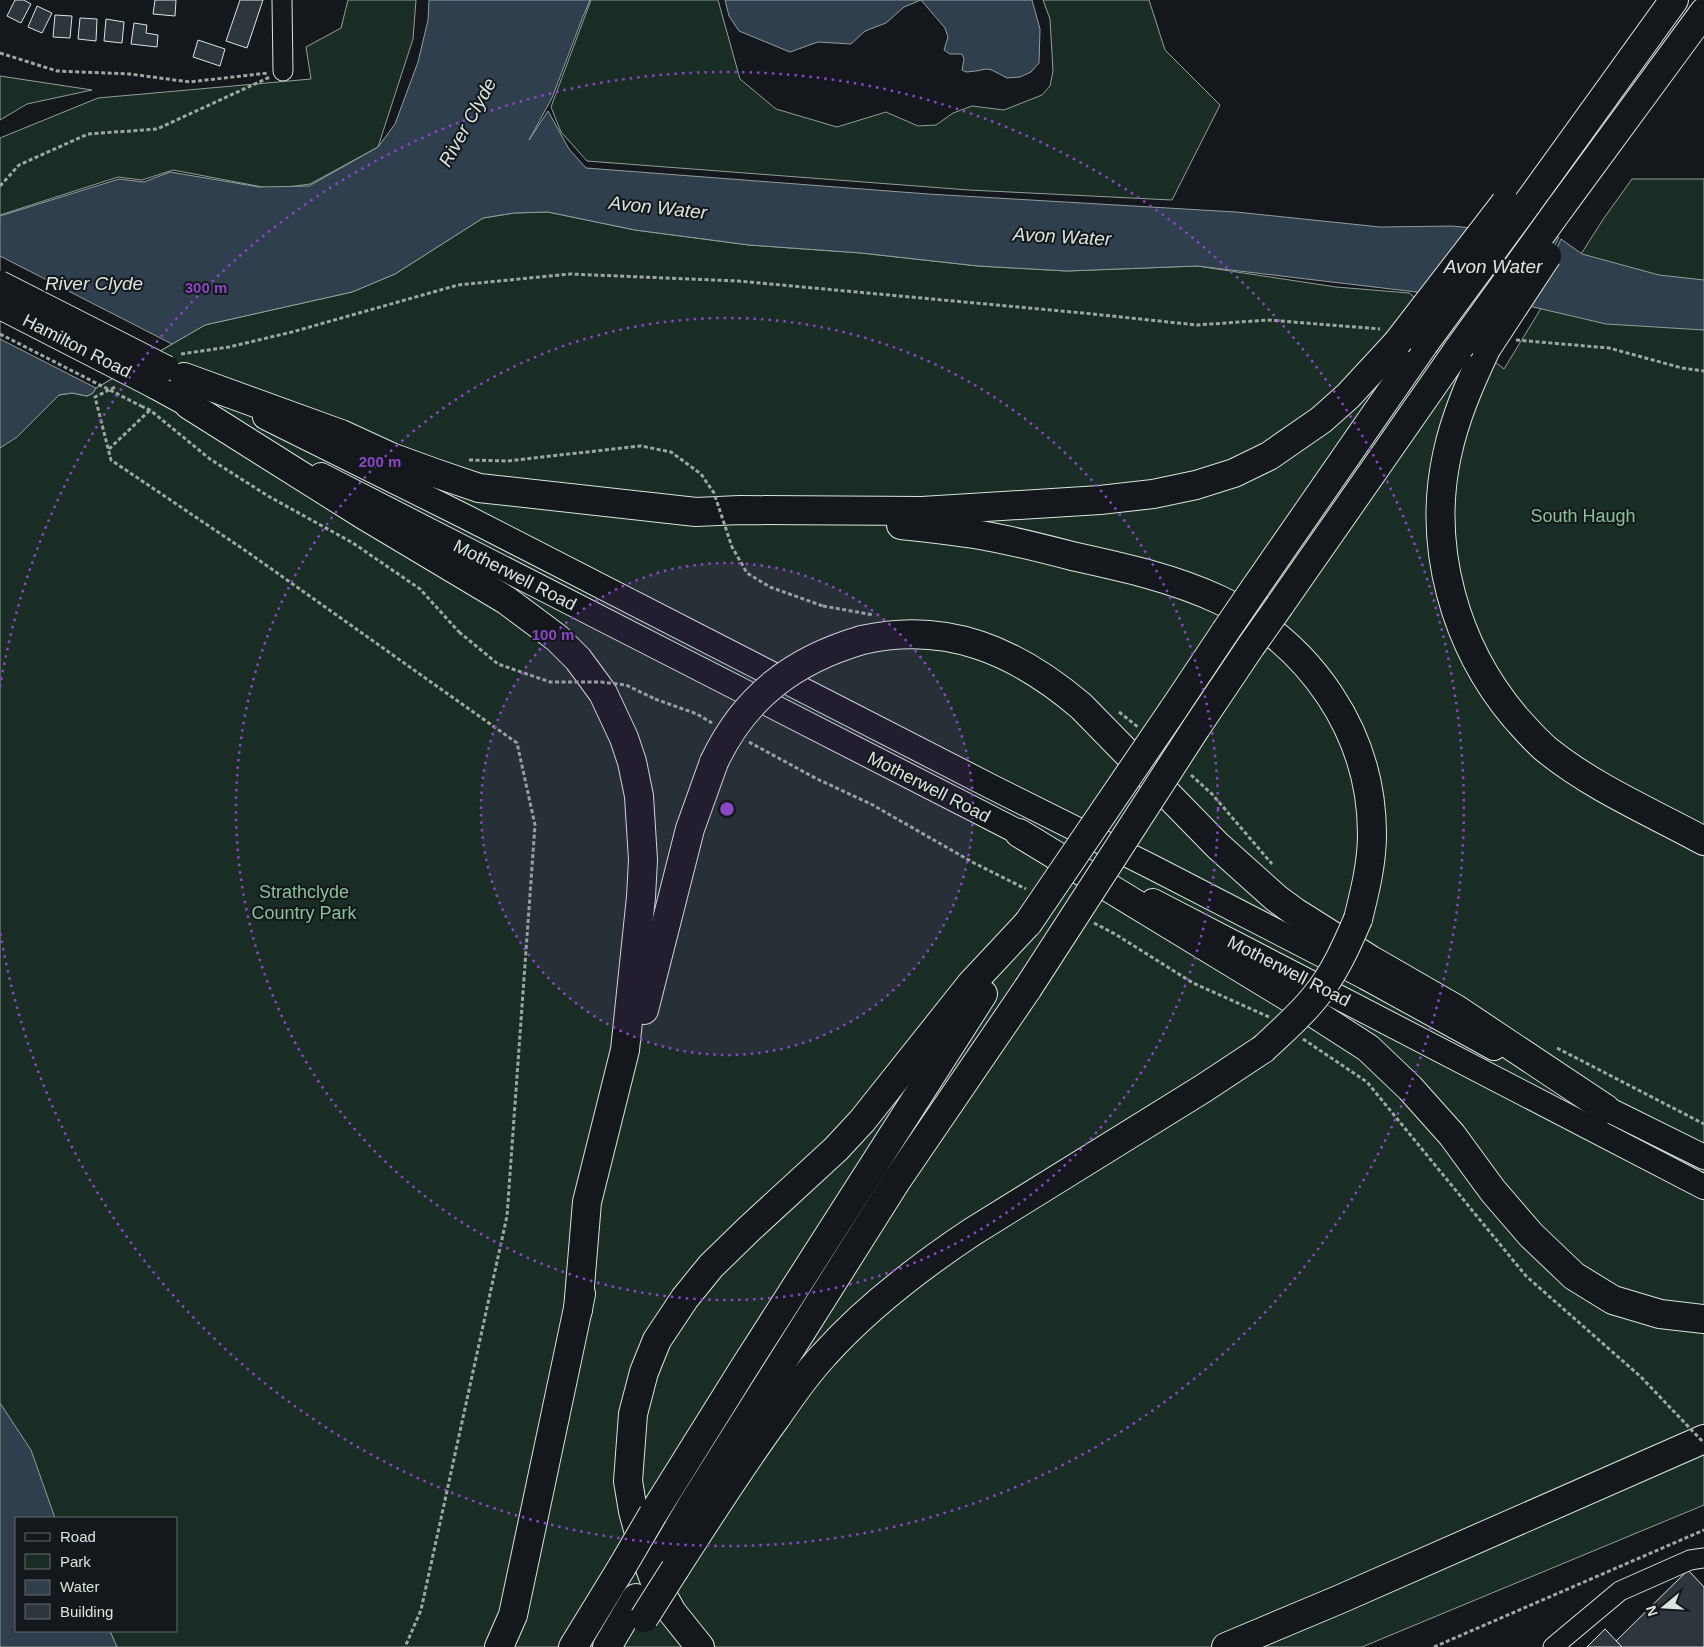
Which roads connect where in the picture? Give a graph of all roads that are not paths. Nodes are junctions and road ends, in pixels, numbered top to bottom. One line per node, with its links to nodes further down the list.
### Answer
1 (282, 0): 5 (street)
2 (1674, 0): 6 (highway)
3 (1704, 12): 7 (highway)
4 (1704, 20): 7 (highway)
5 (283, 71)
6 (1516, 203): 12 (highway, bridge); 15 (highway, bridge)
7 (1569, 208): 14 (highway, bridge); 23 (highway, bridge)
8 (0, 283): 10 (main road, Hamilton Road, bridge)
9 (0, 307): 10 (main road, Hamilton Road, bridge)
10 (168, 377): 11 (main road, Motherwell Road); 12 (highway); 16 (main road, Motherwell Road)
11 (189, 405): 13 (main road, Motherwell Road); 19 (highway)
12 (740, 510): 23 (highway, bridge)
13 (1019, 833): 18 (main road, Motherwell Road); 20 (highway)
14 (1704, 839)
15 (1028, 923): 26 (highway, bridge); 29 (highway)
16 (1606, 1109): 17 (main road, Motherwell Road); 19 (highway, bridge)
17 (1704, 1157)
18 (1704, 1187)
19 (578, 1310): 25 (highway)
20 (1704, 1319)
21 (1704, 1439): 30 (highway)
22 (1704, 1558): 31 (street)
23 (671, 1559): 24 (highway)
24 (640, 1608): 27 (highway); 28 (highway)
25 (499, 1647)
26 (573, 1647)
27 (607, 1647)
28 (627, 1647)
29 (700, 1647)
30 (1226, 1647)
31 (1553, 1647)

